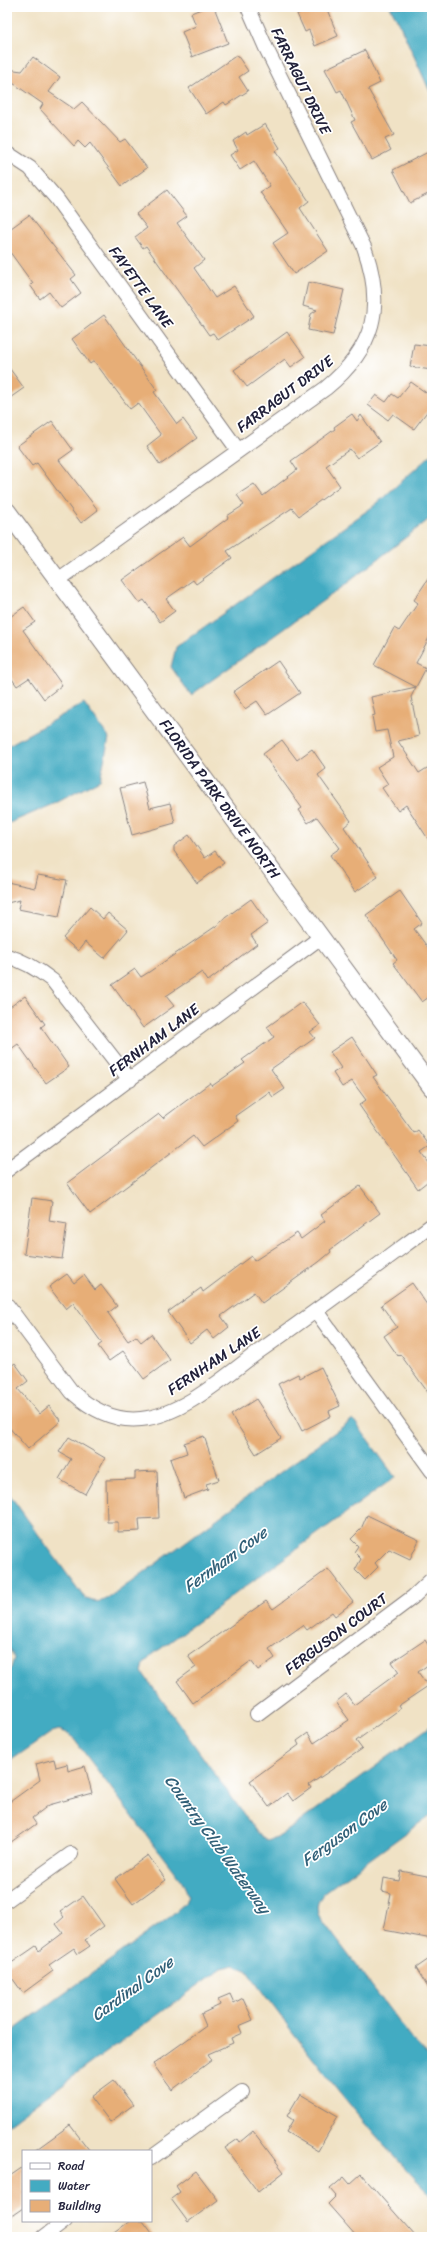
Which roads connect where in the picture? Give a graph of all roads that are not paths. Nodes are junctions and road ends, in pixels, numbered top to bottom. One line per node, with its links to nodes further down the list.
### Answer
1 (248, 7): 3 (street, FARRAGUT DRIVE)
2 (7, 153): 3 (street, FAYETTE LANE)
3 (238, 450): 5 (street, FARRAGUT DRIVE)
4 (7, 511): 5 (street, FLORIDA PARK DRIVE NORTH)
5 (58, 580): 6 (street, FLORIDA PARK DRIVE NORTH)
6 (321, 937): 8 (street, FERNHAM LANE); 9 (street, FLORIDA PARK DRIVE NORTH)
7 (7, 956): 8 (street)
8 (130, 1080): 10 (street, FERNHAM LANE)
9 (432, 1088)
10 (7, 1170)
11 (432, 1225): 13 (street, FERNHAM LANE)
12 (7, 1305): 13 (street, FERNHAM LANE)
13 (316, 1311): 14 (street)
14 (432, 1471)
15 (432, 1579): 16 (street, FERGUSON COURT)
16 (257, 1714)
17 (71, 1854): 18 (street)
18 (7, 1900)
19 (242, 2092): 20 (street)
20 (152, 2157)
21 (64, 2222): 22 (street)
22 (44, 2237)

